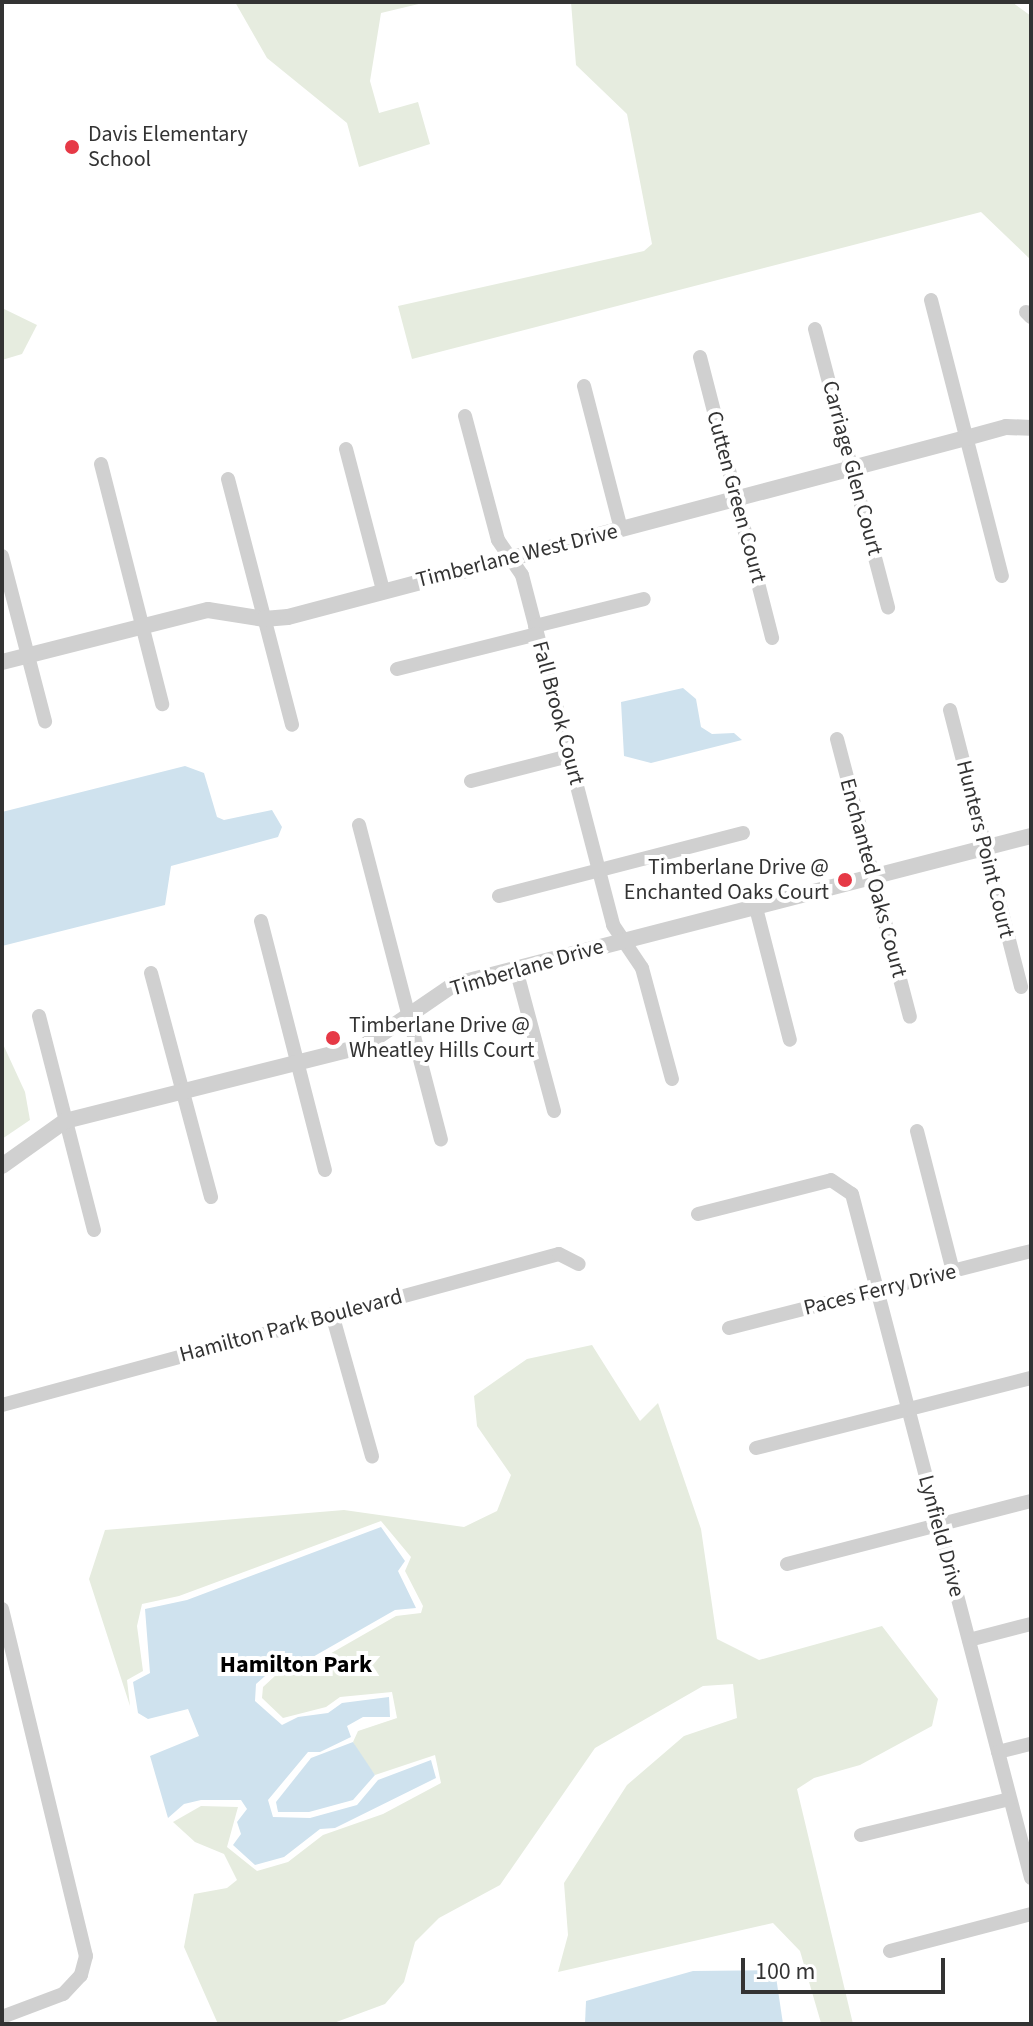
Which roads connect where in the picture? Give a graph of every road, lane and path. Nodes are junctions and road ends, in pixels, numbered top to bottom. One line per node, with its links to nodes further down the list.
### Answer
1 (931, 300): 7 (street)
2 (815, 329): 10 (street, Carriage Glen Court)
3 (700, 357): 12 (street, Cutten Green Court)
4 (584, 386): 13 (street)
5 (465, 416): 15 (street, Fall Brook Court)
6 (1031, 428): 7 (street, Timberlane West Drive)
7 (966, 438): 10 (street, Timberlane West Drive); 16 (street)
8 (346, 449): 17 (street)
9 (101, 464): 21 (street)
10 (852, 468): 12 (street, Timberlane West Drive); 19 (street, Carriage Glen Court)
11 (228, 479): 20 (street)
12 (737, 498): 13 (street, Timberlane West Drive); 23 (street, Cutten Green Court)
13 (621, 529): 15 (street, Timberlane West Drive)
14 (2, 556): 24 (street)
15 (510, 557): 17 (street, Timberlane West Drive); 22 (street, Fall Brook Court)
16 (1002, 576)
17 (383, 590): 20 (street, Timberlane West Drive)
18 (644, 599): 22 (street)
19 (888, 608)
20 (264, 619): 21 (street, Timberlane West Drive); 30 (street)
21 (142, 626): 24 (street, Timberlane West Drive); 27 (street)
22 (536, 630): 26 (street); 32 (street, Fall Brook Court)
23 (772, 638)
24 (28, 655): 25 (street, Timberlane West Drive); 29 (street)
25 (2, 662)
26 (397, 669)
27 (162, 704)
28 (950, 710): 37 (street, Hunters Point Court)
29 (45, 721)
30 (292, 725)
31 (837, 739): 39 (street, Enchanted Oaks Court)
32 (569, 756): 33 (street); 38 (street, Fall Brook Court)
33 (471, 781)
34 (359, 825): 48 (street)
35 (743, 833): 38 (street)
36 (1031, 836): 37 (street, Timberlane Drive)
37 (985, 848): 39 (street, Timberlane Drive); 46 (street, Hunters Point Court)
38 (599, 872): 40 (street); 43 (street, Fall Brook Court)
39 (873, 877): 41 (street, Timberlane Drive); 49 (street, Enchanted Oaks Court)
40 (499, 896)
41 (756, 908): 43 (street, Timberlane Drive); 50 (street)
42 (261, 921): 51 (street)
43 (626, 941): 44 (street, Timberlane Drive); 52 (street, Fall Brook Court)
44 (516, 969): 48 (street, Timberlane Drive); 54 (street)
45 (151, 973): 53 (street)
46 (1021, 987)
47 (39, 1016): 55 (street)
48 (408, 1016): 51 (street, Timberlane Drive); 57 (street)
49 (910, 1017)
50 (790, 1040)
51 (297, 1064): 53 (street, Timberlane Drive); 59 (street)
52 (672, 1079)
53 (182, 1092): 55 (street, Timberlane Drive); 60 (street)
54 (554, 1111)
55 (65, 1121): 58 (street, Timberlane Drive); 62 (street)
56 (917, 1131): 65 (street)
57 (441, 1140)
58 (2, 1166)
59 (325, 1170)
60 (211, 1197)
61 (698, 1214): 66 (street, Lynfield Drive)
62 (94, 1230)
63 (1031, 1251): 65 (street, Paces Ferry Drive)
64 (579, 1264): 67 (street, Hamilton Park Boulevard)
65 (953, 1271): 66 (street, Paces Ferry Drive)
66 (877, 1291): 68 (street, Paces Ferry Drive); 71 (street, Lynfield Drive)
67 (332, 1314): 70 (street, Hamilton Park Boulevard); 73 (street)
68 (729, 1328)
69 (1031, 1378): 71 (street)
70 (2, 1405)
71 (908, 1409): 72 (street); 75 (street, Lynfield Drive)
72 (756, 1448)
73 (372, 1456)
74 (1031, 1501): 75 (street)
75 (939, 1525): 76 (street); 79 (street, Lynfield Drive)
76 (787, 1564)
77 (2, 1609): 87 (street)
78 (1031, 1624): 79 (street)
79 (969, 1640): 81 (street, Lynfield Drive)
80 (1031, 1744): 81 (street)
81 (998, 1752): 82 (street, Lynfield Drive)
82 (1010, 1799): 83 (street); 84 (street, Lynfield Drive)
83 (861, 1835)
84 (1030, 1872)
85 (1031, 1914): 86 (street)
86 (890, 1951)
87 (2, 2017)

